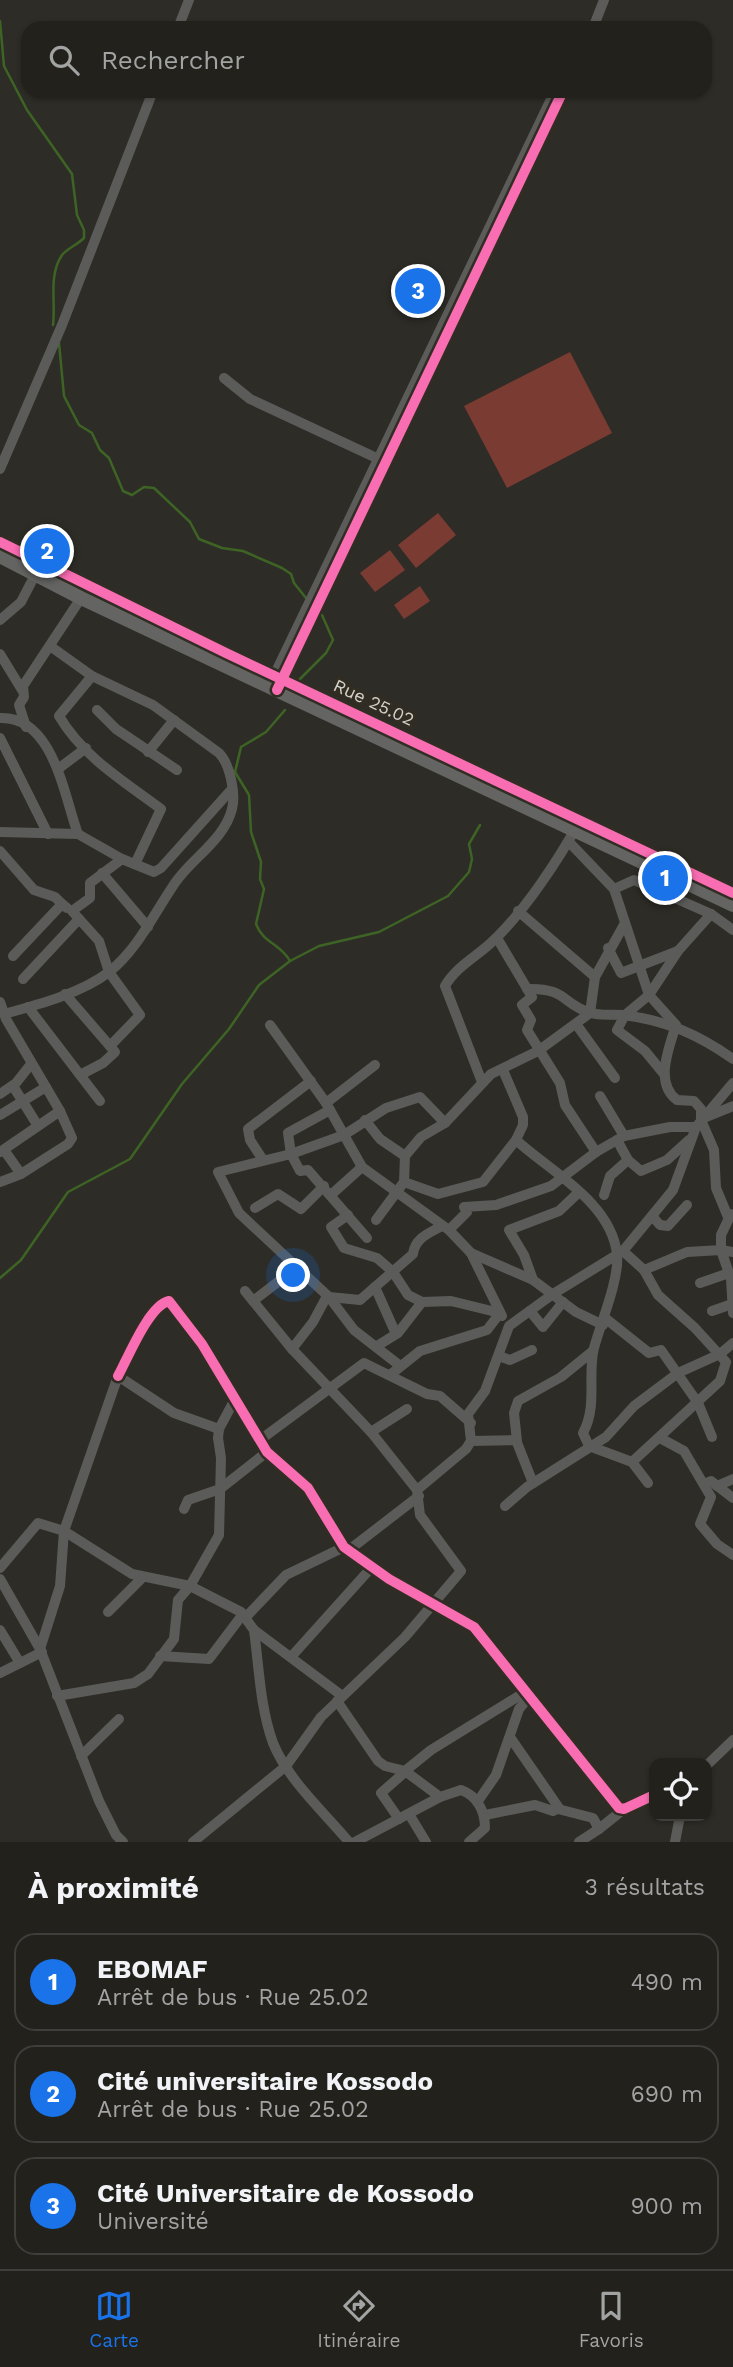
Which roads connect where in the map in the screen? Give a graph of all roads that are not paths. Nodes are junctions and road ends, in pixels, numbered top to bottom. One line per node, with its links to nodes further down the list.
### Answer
1 (189, 0): 3 (street)
2 (603, 1): 4 (street); 5 (street)
3 (181, 21)
4 (590, 21)
5 (596, 21)
6 (150, 98): 11 (street)
7 (552, 98): 10 (street)
8 (560, 98): 10 (street)
9 (224, 377): 10 (street)
10 (382, 461): 20 (street)
11 (0, 469)
12 (0, 542): 20 (main road)
13 (0, 556): 14 (main road)
14 (35, 575): 15 (main road); 16 (street)
15 (81, 598): 17 (street); 20 (main road)
16 (0, 620)
17 (50, 646): 19 (street); 21 (street)
18 (0, 654): 21 (street)
19 (92, 676): 24 (street); 27 (street)
20 (276, 682): 32 (main road)
21 (22, 691): 25 (street)
22 (97, 710): 28 (street)
23 (0, 718): 25 (street)
24 (174, 720): 28 (street); 31 (street)
25 (26, 727): 29 (street)
26 (0, 738): 34 (street)
27 (86, 748): 29 (street); 40 (street)
28 (148, 752): 30 (street)
29 (58, 769): 35 (street)
30 (177, 770)
31 (231, 790): 36 (street); 37 (street)
32 (575, 831): 42 (main road); 43 (street); 44 (main road); 48 (street)
33 (0, 832): 34 (street)
34 (48, 834): 35 (street)
35 (78, 834): 39 (street)
36 (189, 837): 37 (street); 40 (street)
37 (208, 848): 52 (street)
38 (0, 851): 46 (street)
39 (122, 859): 40 (street); 41 (street)
40 (135, 864)
41 (102, 873): 50 (street); 52 (street)
42 (685, 882): 45 (street); 47 (main road)
43 (614, 889): 45 (street); 51 (street)
44 (733, 893)
45 (677, 897): 49 (street)
46 (62, 905): 50 (street); 57 (street)
47 (733, 905)
48 (518, 911): 54 (street); 60 (street)
49 (711, 914): 53 (street); 56 (street)
50 (76, 915): 59 (street); 61 (street)
51 (625, 923): 55 (street); 58 (street)
52 (148, 927): 59 (street)
53 (733, 930)
54 (497, 938): 62 (street); 82 (street)
55 (608, 948): 58 (street); 60 (street)
56 (678, 951): 58 (street); 64 (street)
57 (13, 956)
58 (640, 966): 64 (street)
59 (109, 972): 63 (street); 72 (street)
60 (595, 977): 66 (street)
61 (23, 979)
62 (527, 989): 66 (street); 73 (street)
63 (65, 994): 65 (street); 72 (street)
64 (649, 995): 68 (street); 71 (street)
65 (28, 1007): 67 (street); 79 (street)
66 (590, 1013): 68 (street); 69 (street)
67 (2, 1014): 75 (street)
68 (625, 1015): 71 (street); 78 (street)
69 (576, 1024): 73 (street); 80 (street)
70 (270, 1025): 81 (street)
71 (676, 1026): 74 (street); 78 (street)
72 (110, 1046): 79 (street)
73 (538, 1051): 77 (street); 103 (street)
74 (733, 1059)
75 (32, 1064): 84 (street); 85 (street)
76 (375, 1065): 91 (street)
77 (503, 1070): 82 (street); 100 (street)
78 (664, 1074): 96 (street)
79 (80, 1075): 89 (street)
80 (615, 1078)
81 (311, 1081): 91 (street); 106 (street)
82 (482, 1082): 95 (street)
83 (733, 1083): 96 (street)
84 (13, 1086): 86 (street); 88 (street)
85 (46, 1087): 88 (street); 92 (street)
86 (0, 1094)
87 (600, 1096): 99 (street)
88 (23, 1101): 93 (street); 97 (street)
89 (100, 1101)
90 (733, 1105): 96 (street)
91 (328, 1107): 98 (street); 104 (street)
92 (60, 1111): 97 (street); 109 (street)
93 (0, 1115)
94 (365, 1120): 95 (street); 98 (street); 105 (street)
95 (445, 1123): 105 (street)
96 (698, 1124): 99 (street); 101 (street); 121 (street)
97 (38, 1126): 102 (street)
98 (344, 1135): 104 (street); 108 (street)
99 (620, 1138): 103 (street); 107 (street)
100 (516, 1140): 110 (street); 113 (street)
101 (689, 1140): 107 (street); 122 (street)
102 (2, 1151): 109 (street)
103 (596, 1152): 110 (street)
104 (291, 1154): 106 (street); 114 (street)
105 (405, 1156): 112 (street)
106 (263, 1160): 139 (street)
107 (628, 1160): 116 (street)
108 (362, 1167): 112 (street); 114 (street)
109 (21, 1174): 111 (street)
110 (561, 1178): 115 (street); 118 (street)
111 (0, 1182)
112 (401, 1186): 113 (street); 123 (street); 124 (street)
113 (452, 1188): 118 (street)
114 (328, 1190): 119 (street); 120 (street)
115 (578, 1193): 129 (street); 134 (street)
116 (604, 1195)
117 (687, 1205): 122 (street)
118 (464, 1207): 124 (street)
119 (255, 1208)
120 (348, 1214): 125 (street); 131 (street)
121 (731, 1215): 126 (street)
122 (652, 1216): 129 (street)
123 (376, 1220)
124 (445, 1228): 128 (street); 131 (street)
125 (367, 1238)
126 (721, 1250): 127 (street); 130 (street); 132 (street)
127 (733, 1252)
128 (471, 1253): 134 (street); 146 (street)
129 (620, 1253): 130 (street); 138 (street); 147 (street)
130 (644, 1270): 155 (street)
131 (393, 1272): 136 (street); 141 (street)
132 (729, 1273): 135 (street); 143 (street)
133 (283, 1278): 140 (street)
134 (533, 1280): 138 (street)
135 (700, 1283)
136 (375, 1287): 139 (street); 149 (street)
137 (244, 1291): 140 (street)
138 (553, 1294): 142 (street); 144 (street)
139 (328, 1297): 151 (street); 152 (street)
140 (253, 1301): 152 (street)
141 (422, 1302): 146 (street); 149 (street)
142 (563, 1302): 144 (street); 147 (street)
143 (732, 1309): 145 (street)
144 (530, 1311): 148 (street)
145 (712, 1311)
146 (500, 1313): 148 (street); 157 (street)
147 (604, 1322): 154 (street); 158 (street)
148 (509, 1326): 156 (street)
149 (396, 1334): 151 (street)
150 (733, 1343): 155 (street)
151 (377, 1346): 157 (street)
152 (292, 1349): 161 (street)
153 (532, 1350): 156 (street)
154 (593, 1351): 172 (street); 173 (street)
155 (719, 1354): 158 (street); 163 (street)
156 (499, 1356): 165 (street)
157 (399, 1365): 159 (street)
158 (678, 1373): 163 (street); 173 (street)
159 (390, 1375): 161 (street); 165 (street)
160 (118, 1376): 162 (street); 166 (street); 186 (street)
161 (330, 1389): 167 (street); 170 (street)
162 (235, 1399): 166 (street); 170 (street)
163 (698, 1403): 168 (street); 169 (street)
164 (407, 1409): 167 (street)
165 (471, 1423): 171 (street)
166 (219, 1429): 181 (street)
167 (371, 1432): 182 (street)
168 (712, 1437)
169 (660, 1438): 175 (street); 179 (street)
170 (260, 1440): 174 (street)
171 (471, 1441): 172 (street); 182 (street)
172 (517, 1441): 177 (street)
173 (589, 1446): 175 (street); 177 (street)
174 (267, 1452): 181 (street); 187 (street)
175 (632, 1462): 178 (street)
176 (733, 1479): 180 (street)
177 (533, 1483): 184 (street)
178 (648, 1483)
179 (704, 1484): 180 (street); 188 (street)
180 (717, 1486): 183 (street)
181 (220, 1489): 185 (street); 193 (street)
182 (418, 1493): 187 (street); 194 (street)
183 (733, 1498)
184 (505, 1506)
185 (184, 1509)
186 (64, 1531): 189 (street); 191 (street); 199 (street)
187 (347, 1549): 190 (street); 196 (street)
188 (733, 1555)
189 (2, 1563)
190 (371, 1568): 194 (street); 201 (street)
191 (142, 1578): 193 (street); 195 (street)
192 (0, 1581): 199 (street)
193 (190, 1586): 196 (street); 200 (street)
194 (434, 1606): 204 (street); 206 (street)
195 (108, 1612)
196 (245, 1616): 198 (street); 200 (street)
197 (0, 1630): 202 (street)
198 (254, 1630): 201 (street); 212 (street)
199 (41, 1651): 202 (street); 205 (street)
200 (160, 1656): 205 (street)
201 (291, 1657): 206 (street)
202 (20, 1663): 203 (street)
203 (0, 1672)
204 (528, 1694): 208 (street); 213 (street); 218 (street)
205 (57, 1696): 210 (street)
206 (339, 1698): 212 (street); 213 (street)
207 (119, 1719): 210 (street)
208 (510, 1737): 216 (street); 217 (street)
209 (733, 1740): 211 (street)
210 (81, 1756): 223 (street)
211 (712, 1760)
212 (286, 1766): 224 (street); 225 (street)
213 (405, 1772): 214 (street); 220 (street)
214 (440, 1797): 216 (street); 220 (street)
215 (649, 1797): 218 (street)
216 (478, 1801): 219 (street)
217 (558, 1809): 219 (street); 222 (street)
218 (624, 1809): 222 (street)
219 (485, 1815): 227 (street)
220 (404, 1816): 225 (street); 226 (street)
221 (679, 1821): 229 (street)
222 (599, 1829): 228 (street)
223 (123, 1842)
224 (193, 1842)
225 (352, 1842)
226 (426, 1842)
227 (469, 1842)
228 (579, 1842)
229 (675, 1842)

